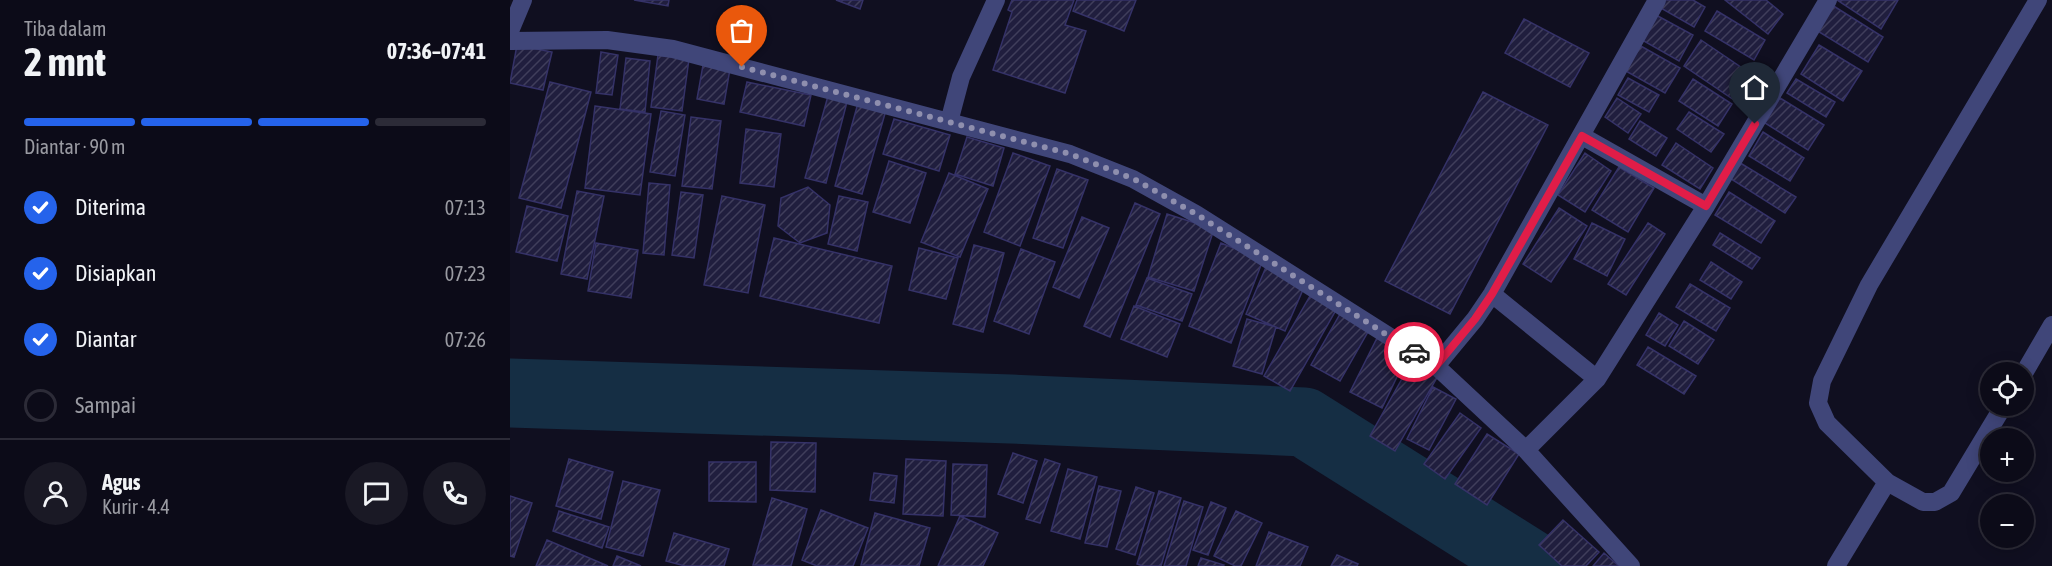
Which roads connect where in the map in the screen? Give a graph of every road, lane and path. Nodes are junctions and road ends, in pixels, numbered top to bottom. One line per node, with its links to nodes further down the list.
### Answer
1 (523, 0): 6 (street)
2 (996, 0): 8 (street)
3 (1657, 0): 9 (street)
4 (1828, 0): 10 (street)
5 (2038, 0): 18 (street)
6 (510, 31)
7 (510, 41): 8 (street)
8 (949, 122): 14 (street)
9 (1582, 136): 10 (street); 11 (street)
10 (1706, 206): 15 (street)
11 (1492, 294): 14 (street); 15 (street)
12 (2052, 325): 13 (street)
13 (2030, 362)
14 (1436, 366): 17 (street)
15 (1597, 379): 17 (street)
16 (1997, 416): 18 (street)
17 (1526, 450): 19 (street)
18 (1887, 482): 20 (street)
19 (1631, 566)
20 (1836, 566)

